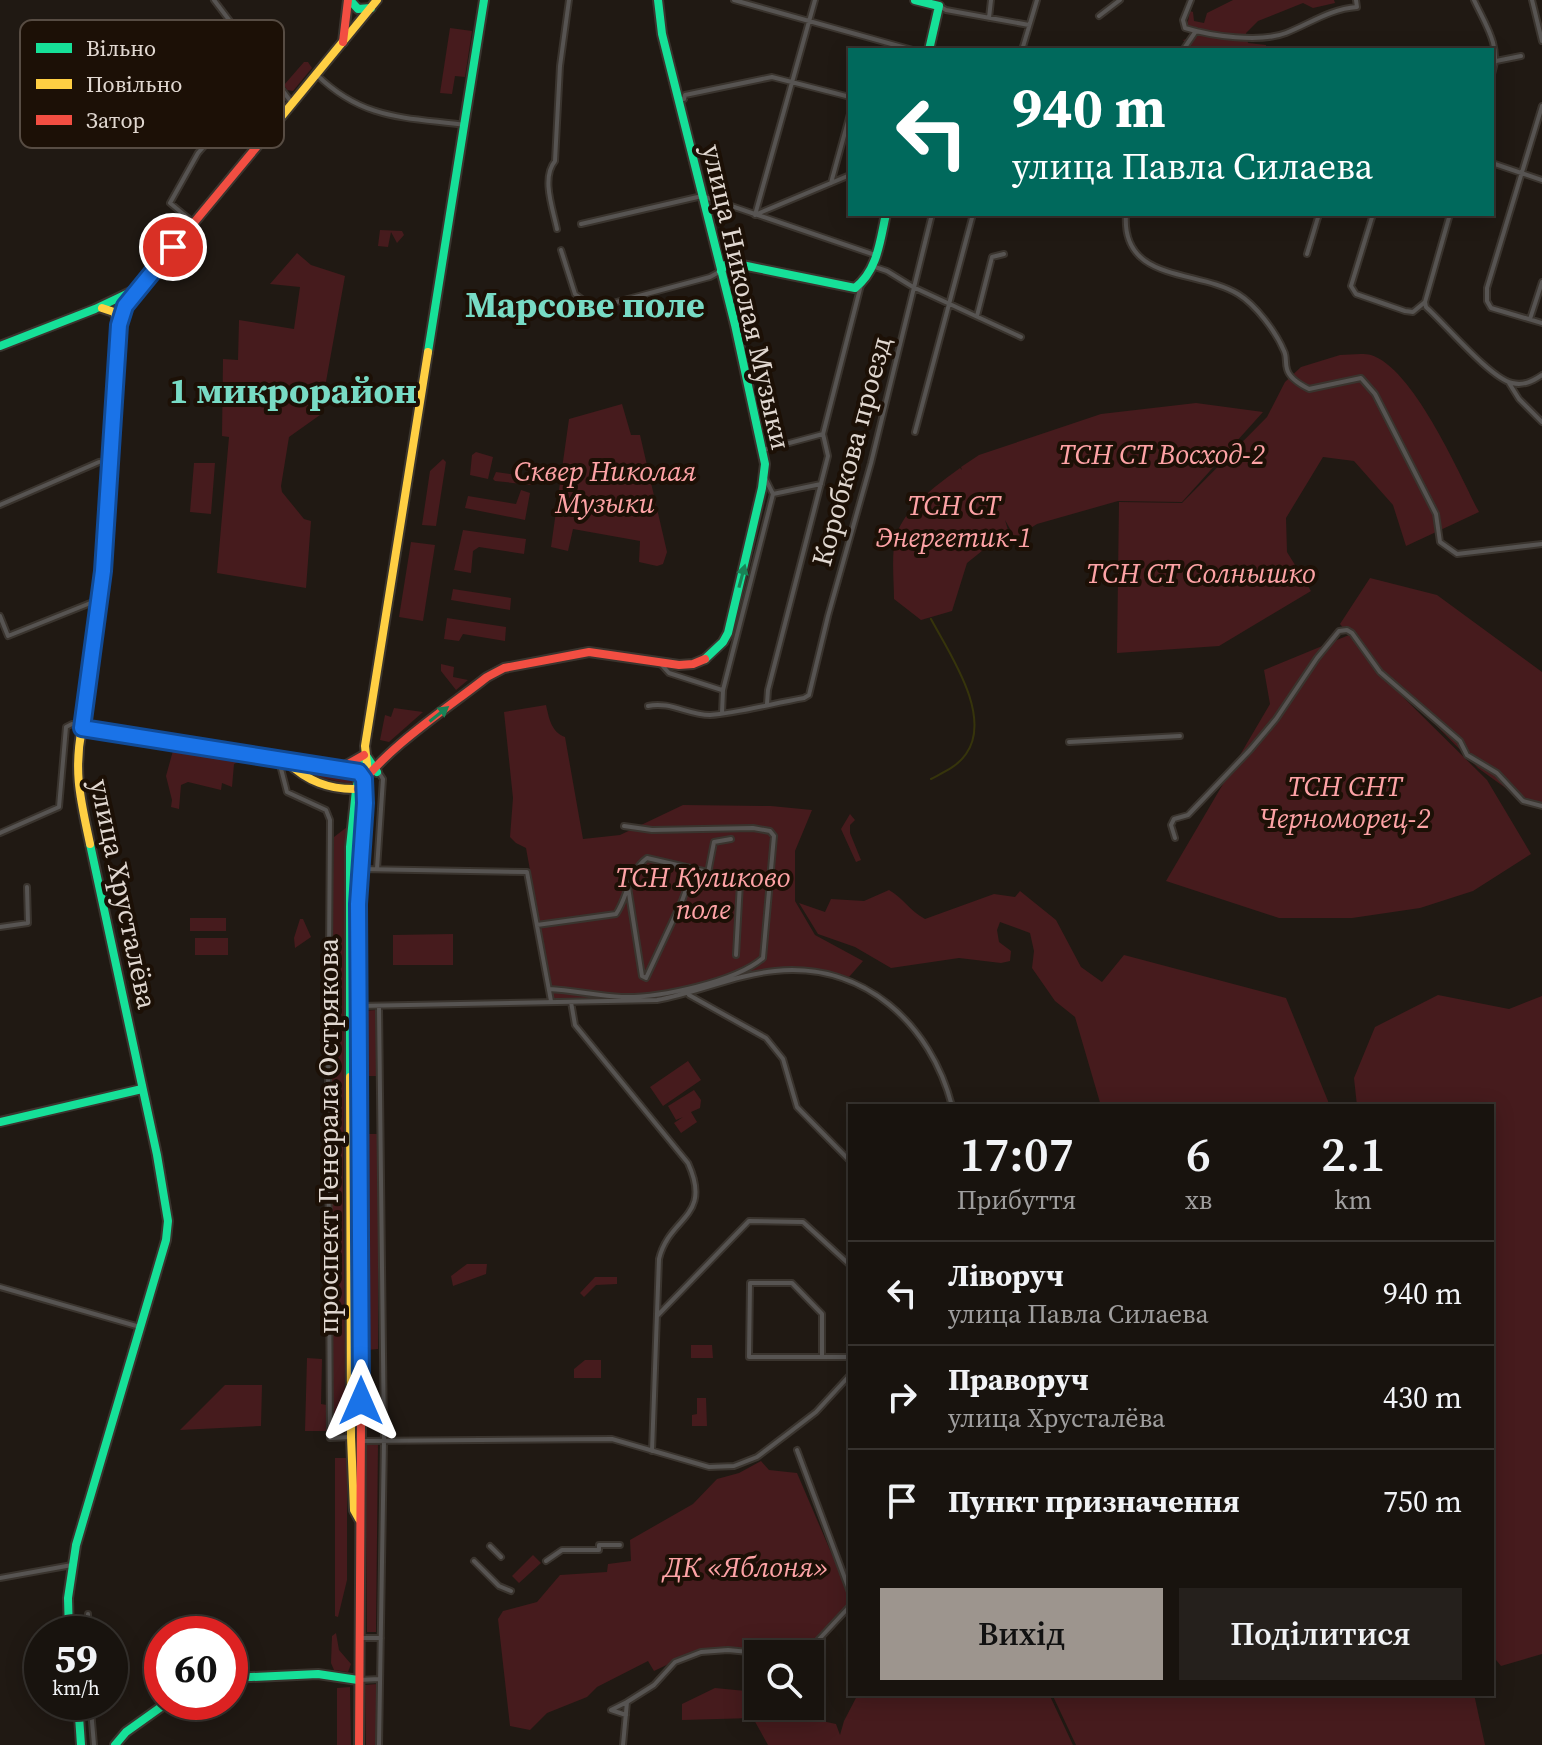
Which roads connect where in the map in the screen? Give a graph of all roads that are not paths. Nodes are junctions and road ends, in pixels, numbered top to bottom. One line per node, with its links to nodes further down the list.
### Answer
1 (214, 0): 22 (street)
2 (377, 0): 18 (main road, улица Хрусталёва)
3 (484, 0): 46 (main road, проспект Генерала Острякова)
4 (569, 0): 65 (street)
5 (658, 0): 41 (main road, улица Николая Музыки)
6 (734, 0): 23 (street)
7 (815, 0): 23 (street)
8 (915, 0): 17 (main road)
9 (991, 0): 20 (street)
10 (1037, 0): 24 (street)
11 (1120, 0): 19 (street)
12 (1191, 0): 25 (street)
13 (1356, 0): 25 (street)
14 (1474, 0): 32 (street)
15 (1532, 0): 26 (street)
16 (348, 3): 18 (main road); 21 (main road); 27 (main road)
17 (939, 6): 20 (street); 29 (main road)
18 (371, 8): 21 (main road, улица Хрусталёва)
19 (1099, 16)
20 (989, 18): 24 (street)
21 (362, 19): 27 (main road, улица Хрусталёва)
22 (229, 20)
23 (810, 22): 28 (street); 38 (street)
24 (1029, 25): 30 (street)
25 (1196, 31): 31 (street)
26 (1542, 41)
27 (343, 42): 37 (main road, улица Хрусталёва)
28 (906, 48)
29 (929, 48)
30 (1023, 48)
31 (1185, 48)
32 (1493, 48)
33 (1494, 54): 35 (street)
34 (1521, 56): 35 (street)
35 (1495, 62): 36 (street)
36 (1494, 66)
37 (317, 75): 42 (main road, улица Хрусталёва); 46 (street)
38 (793, 81): 40 (street); 41 (street); 55 (street)
39 (284, 93): 42 (street)
40 (848, 96)
41 (678, 100): 54 (main road, улица Николая Музыки)
42 (292, 103): 44 (main road, улица Хрусталёва)
43 (1542, 106): 50 (street)
44 (284, 113)
45 (848, 121): 53 (street)
46 (465, 125): 110 (main road, проспект Генерала Острякова)
47 (202, 148): 63 (street)
48 (255, 148): 63 (main road, улица Хрусталёва)
49 (1494, 164): 50 (street)
50 (1522, 173): 52 (street); 82 (street)
51 (848, 176): 53 (street)
52 (1542, 180)
53 (831, 183): 55 (street)
54 (702, 196): 55 (street); 64 (street); 71 (main road, улица Николая Музыки)
55 (755, 215): 69 (street)
56 (885, 216): 69 (main road)
57 (931, 216): 74 (street, Коробкова проезд)
58 (972, 216): 78 (street)
59 (1126, 216): 98 (street)
60 (1318, 216): 68 (street)
61 (1372, 216): 76 (street)
62 (1449, 216): 76 (street)
63 (194, 223): 75 (main road, улица Хрусталёва)
64 (581, 224)
65 (557, 229)
66 (561, 250): 71 (street)
67 (1004, 254): 81 (street)
68 (1307, 254)
69 (875, 255): 70 (main road)
70 (872, 266): 73 (main road); 74 (street)
71 (721, 271): 73 (main road); 92 (main road, улица Николая Музыки)
72 (1542, 282): 82 (street)
73 (861, 285): 91 (street)
74 (913, 287): 78 (street); 103 (street, Коробкова проезд)
75 (137, 289): 77 (main road); 79 (main road, улица Хрусталёва)
76 (1425, 302): 88 (street)
77 (107, 303): 79 (main road); 80 (main road)
78 (947, 303): 81 (street); 90 (street)
79 (125, 306): 84 (main road, улица Хрусталёва)
80 (95, 309): 84 (main road); 86 (main road)
81 (977, 316): 85 (street)
82 (1530, 319): 83 (street)
83 (1542, 323)
84 (119, 325): 99 (main road, улица Хрусталёва)
85 (1021, 337)
86 (0, 346)
87 (1542, 375): 88 (street)
88 (1509, 383): 89 (street)
89 (1542, 422)
90 (915, 432)
91 (823, 434): 92 (street); 95 (street)
92 (763, 450): 94 (main road, улица Николая Музыки)
93 (99, 462): 97 (street)
94 (764, 476): 96 (street); 101 (main road, улица Николая Музыки, one-way to 94)
95 (821, 484): 96 (street); 103 (street)
96 (773, 494): 102 (street)
97 (0, 505)
98 (1542, 544)
99 (100, 599): 100 (street); 106 (main road, улица Хрусталёва)
100 (0, 616)
101 (660, 663): 102 (street); 109 (main road, one-way to 101)
102 (723, 690): 105 (street)
103 (767, 704): 105 (street)
104 (648, 706): 105 (street)
105 (722, 713)
106 (82, 728): 111 (main road); 119 (street); 137 (main road, улица Хрусталёва)
107 (1180, 736): 108 (street)
108 (1069, 742)
109 (393, 751): 110 (main road); 114 (main road)
110 (365, 754): 113 (main road); 114 (main road, проспект Генерала Острякова); 114 (main road)
111 (282, 760): 112 (main road); 115 (main road); 148 (street)
112 (308, 765): 113 (main road); 115 (main road)
113 (335, 769): 114 (main road)
114 (370, 771): 116 (main road, проспект Генерала Острякова); 122 (main road, проспект Генерала Острякова); 123 (street)
115 (304, 779): 116 (main road)
116 (358, 789): 148 (main road, проспект Генерала Острякова)
117 (1542, 806): 120 (street)
118 (624, 826): 131 (street)
119 (0, 833)
120 (1175, 838)
121 (731, 839): 125 (street)
122 (360, 869): 123 (street); 135 (main road, проспект Генерала Острякова)
123 (377, 869): 128 (street)
124 (693, 870): 125 (street); 126 (street); 126 (street)
125 (708, 873): 130 (street)
126 (627, 885): 128 (street)
127 (27, 887): 129 (street)
128 (537, 925): 131 (street)
129 (0, 927)
130 (736, 955)
131 (549, 989): 133 (street)
132 (689, 995): 134 (street); 138 (street); 140 (street)
133 (551, 1001): 134 (street); 136 (street)
134 (571, 1002): 143 (street)
135 (358, 1006): 136 (street); 150 (main road, проспект Генерала Острякова)
136 (379, 1006): 149 (street)
137 (142, 1089): 139 (main road); 144 (main road, улица Хрусталёва)
138 (951, 1104)
139 (0, 1122)
140 (848, 1159)
141 (848, 1263): 143 (street)
142 (0, 1287): 144 (street)
143 (657, 1317): 152 (street)
144 (140, 1327): 159 (main road, улица Хрусталёва)
145 (822, 1357): 145 (street); 146 (street)
146 (848, 1357)
147 (848, 1377): 152 (street)
148 (351, 1437): 153 (main road, проспект Генерала Острякова)
149 (384, 1440): 150 (street); 152 (street); 166 (street)
150 (361, 1441): 153 (main road, проспект Генерала Острякова)
151 (797, 1450): 161 (street)
152 (652, 1451)
153 (359, 1519): 165 (main road, проспект Генерала Острякова)
154 (620, 1545): 158 (street)
155 (490, 1546): 156 (street)
156 (501, 1557)
157 (474, 1561): 162 (street)
158 (546, 1561)
159 (72, 1565): 160 (street); 164 (main road, улица Хрусталёва)
160 (0, 1578)
161 (848, 1587)
162 (511, 1591)
163 (848, 1608): 167 (street)
164 (68, 1616)
165 (359, 1638): 166 (street); 171 (main road, проспект Генерала Острякова)
166 (381, 1638): 170 (street)
167 (818, 1640)
168 (744, 1652): 172 (street)
169 (248, 1676): 171 (main road)
170 (380, 1679): 171 (street); 181 (street)
171 (358, 1680): 180 (main road, проспект Генерала Острякова)
172 (627, 1702): 173 (street); 173 (street)
173 (626, 1715): 182 (street)
174 (144, 1719): 179 (main road)
175 (79, 1720): 177 (main road)
176 (92, 1720): 178 (street)
177 (81, 1745)
178 (94, 1745)
179 (115, 1745)
180 (359, 1745)
181 (379, 1745)
182 (623, 1745)

